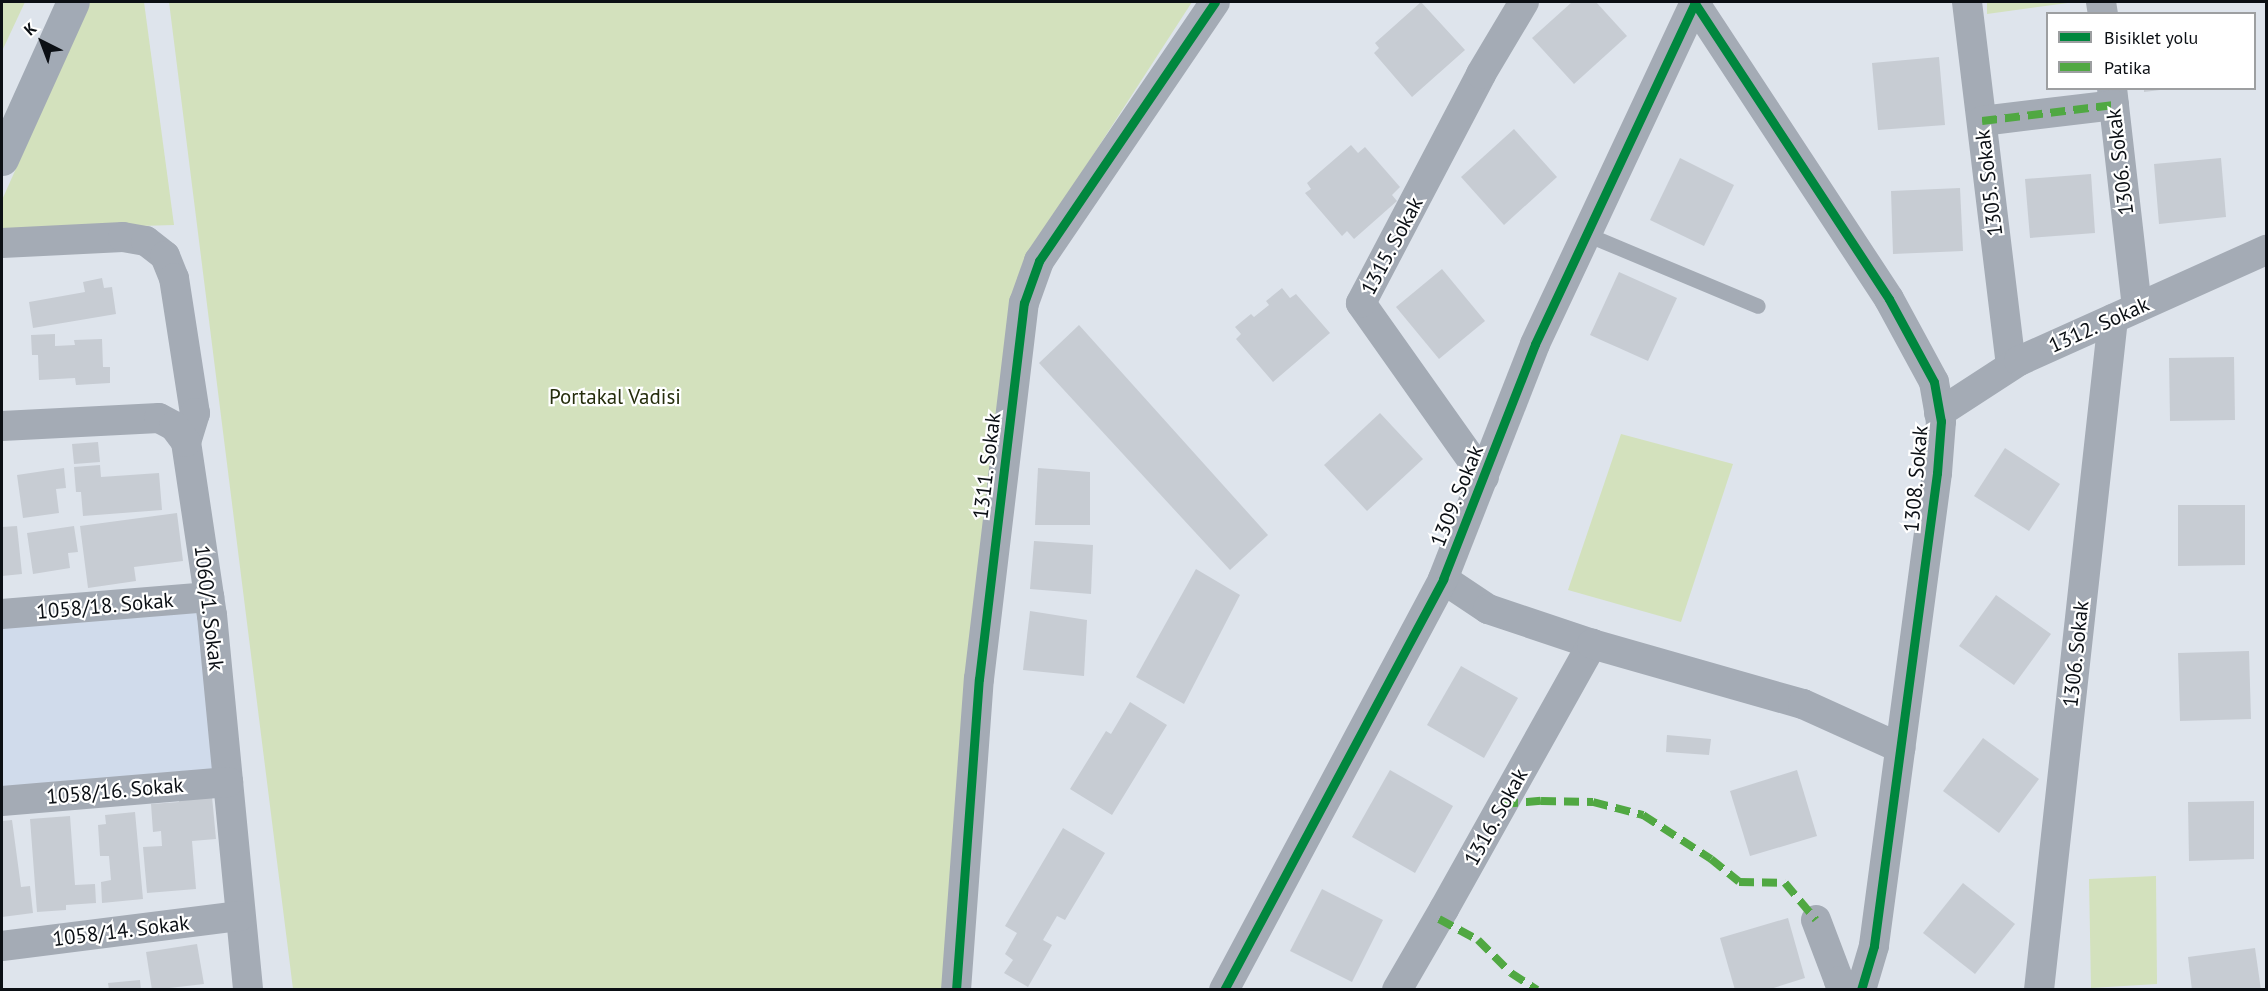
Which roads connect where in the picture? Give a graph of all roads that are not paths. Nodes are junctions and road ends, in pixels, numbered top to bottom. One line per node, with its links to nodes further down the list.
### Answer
1 (74, 2): 8 (main road)
2 (1215, 2): 30 (street, 1311. Sokak)
3 (1524, 2): 18 (street, 1315. Sokak)
4 (1694, 2): 9 (street, 1309. Sokak); 15 (street, 1308. Sokak)
5 (1967, 2): 7 (street, 1305. Sokak)
6 (2113, 97): 7 (street); 13 (street, 1306. Sokak)
7 (1982, 121): 14 (street, 1305. Sokak)
8 (2, 159)
9 (1586, 234): 12 (lane); 18 (street, 1309. Sokak)
10 (2, 243): 17 (street, 1060/1. Sokak)
11 (2266, 250): 13 (street, 1312. Sokak)
12 (1758, 306)
13 (2125, 313): 14 (street, 1312. Sokak); 34 (street, 1306. Sokak)
14 (2011, 365): 15 (street, 1312. Sokak)
15 (1939, 413): 23 (street, 1308. Sokak)
16 (2, 426): 17 (street)
17 (186, 442): 20 (street, 1060/1. Sokak)
18 (1484, 477): 19 (street, 1309. Sokak)
19 (1443, 579): 22 (street); 31 (street, 1309. Sokak)
20 (209, 597): 21 (street, 1058/18. Sokak); 24 (street, 1060/1. Sokak)
21 (2, 614)
22 (1592, 644): 23 (street); 32 (street, 1316. Sokak)
23 (1900, 748): 33 (street, 1308. Sokak)
24 (228, 782): 25 (street, 1058/16. Sokak); 26 (street, 1060/1. Sokak)
25 (2, 801)
26 (240, 916): 28 (street, 1058/14. Sokak); 29 (street, 1060/1. Sokak)
27 (1815, 920): 33 (street)
28 (2, 946)
29 (248, 990)
30 (956, 990)
31 (1224, 990)
32 (1397, 990)
33 (1858, 990)
34 (2039, 990)

